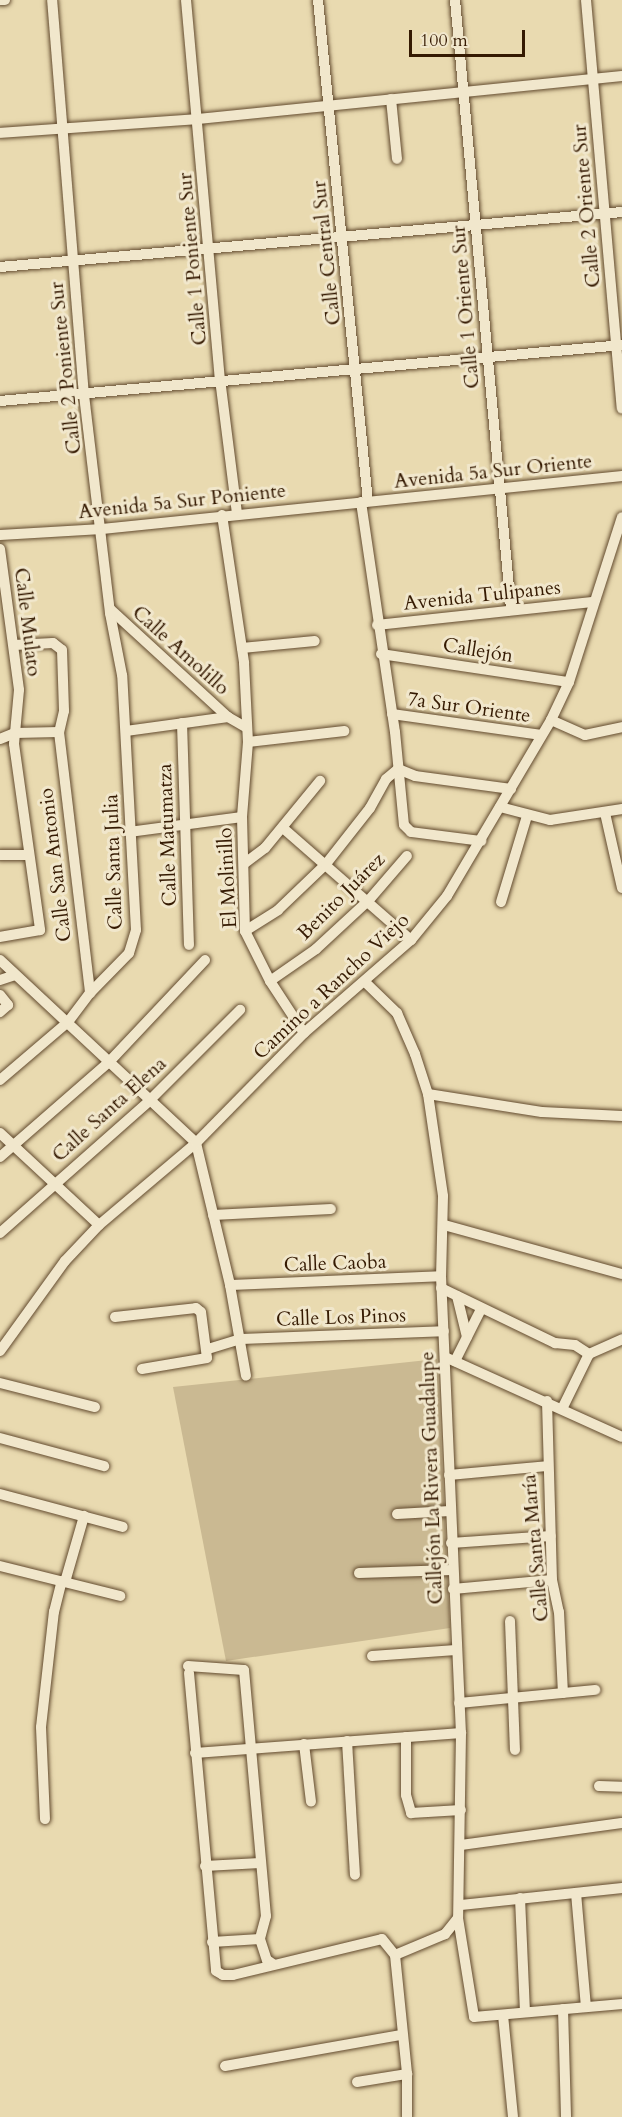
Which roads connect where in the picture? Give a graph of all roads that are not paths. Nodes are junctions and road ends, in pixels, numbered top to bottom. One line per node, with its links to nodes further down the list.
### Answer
1 (0, 0): 2 (street)
2 (5, 0)
3 (52, 0): 14 (street, Calle 2 Poniente Sur)
4 (186, 0): 13 (street, Calle 1 Poniente Sur)
5 (318, 0): 12 (street, Calle Central Sur)
6 (454, 0): 10 (street, Calle 1 Oriente Sur)
7 (586, 0): 9 (street, Calle 2 Oriente Sur)
8 (622, 76): 9 (street)
9 (593, 79): 10 (street); 18 (street, Calle 2 Oriente Sur)
10 (463, 91): 11 (street); 19 (street, Calle 1 Oriente Sur)
11 (391, 99): 12 (street); 16 (street)
12 (328, 105): 13 (street); 20 (street, Calle Central Sur)
13 (198, 119): 14 (street); 21 (street, Calle 1 Poniente Sur)
14 (63, 128): 15 (street); 22 (street, Calle 2 Poniente Sur)
15 (0, 133)
16 (398, 159)
17 (622, 212): 18 (street)
18 (605, 213): 19 (street); 24 (street, Calle 2 Oriente Sur)
19 (476, 225): 20 (street); 25 (street, Calle 1 Oriente Sur)
20 (341, 237): 21 (street); 26 (street, Calle Central Sur)
21 (210, 249): 22 (street); 27 (street, Calle 1 Poniente Sur)
22 (71, 260): 23 (street); 28 (street, Calle 2 Poniente Sur)
23 (0, 267)
24 (619, 345): 25 (street); 30 (street, Calle 2 Oriente Sur)
25 (488, 356): 26 (street); 32 (street, Calle 1 Oriente Sur)
26 (357, 367): 27 (street); 33 (street, Calle Central Sur)
27 (220, 379): 28 (street); 34 (street, Calle 1 Poniente Sur)
28 (84, 396): 29 (street); 37 (street, Calle 2 Poniente Sur)
29 (0, 401)
30 (622, 408)
31 (622, 476): 32 (street, Avenida 5a Sur Oriente)
32 (500, 487): 33 (street, Avenida 5a Sur Oriente); 42 (street, Calle 1 Oriente Sur)
33 (364, 502): 34 (street, Avenida 5a Sur Poniente); 43 (street, Calle Central Sur)
34 (237, 514): 35 (street, Avenida 5a Sur Poniente)
35 (222, 516): 37 (street, Avenida 5a Sur Poniente); 46 (street, El Molinillo)
36 (622, 518): 40 (street, Camino a Rancho Viejo)
37 (102, 529): 38 (street, Avenida 5a Sur Poniente); 41 (street, Calle 2 Poniente Sur)
38 (0, 535)
39 (0, 549): 45 (street, Calle Mulato)
40 (592, 602): 42 (street, Avenida Tulipanes); 48 (street, Camino a Rancho Viejo)
41 (110, 609): 50 (street, Calle Amolillo); 55 (street, Calle 2 Poniente Sur)
42 (511, 610): 43 (street, Avenida Tulipanes)
43 (377, 625): 47 (street, Calle Central Sur)
44 (315, 641): 46 (street)
45 (14, 645): 57 (street, Calle San Antonio); 58 (street, Calle Mulato)
46 (242, 648): 54 (street, El Molinillo)
47 (381, 654): 48 (street, Callejón); 49 (street, Calle Central Sur)
48 (569, 682): 51 (street, Camino a Rancho Viejo)
49 (392, 714): 59 (street, 7a Sur Oriente); 62 (street, Calle Central Sur)
50 (228, 717): 52 (street); 54 (street, Calle Amolillo)
51 (551, 720): 53 (street); 59 (street, Camino a Rancho Viejo)
52 (182, 723): 55 (street); 70 (street, Calle Matumatza)
53 (622, 727)
54 (247, 728): 61 (street, El Molinillo)
55 (126, 731): 72 (street, Calle Santa Julia)
56 (344, 731): 61 (street)
57 (59, 732): 58 (street); 92 (street, Calle San Antonio)
58 (15, 734): 60 (street); 75 (street, Calle Mulato)
59 (542, 735): 64 (street, Camino a Rancho Viejo)
60 (0, 739)
61 (248, 742): 69 (street, El Molinillo)
62 (398, 769): 64 (street); 73 (street, Calle Central Sur); 78 (street)
63 (320, 781): 71 (street)
64 (511, 789): 65 (street, Camino a Rancho Viejo)
65 (500, 807): 68 (street); 73 (street, Camino a Rancho Viejo)
66 (622, 809): 67 (street)
67 (604, 813): 68 (street); 79 (street)
68 (527, 816): 81 (street)
69 (242, 817): 70 (street); 77 (street, El Molinillo)
70 (184, 825): 72 (street); 85 (street, Calle Matumatza)
71 (283, 828): 77 (street); 78 (street)
72 (129, 832): 92 (street, Calle Santa Julia)
73 (482, 841): 84 (street, Camino a Rancho Viejo)
74 (0, 855): 75 (street)
75 (27, 855): 83 (street, Calle Mulato)
76 (407, 856): 80 (street, Benito Juárez)
77 (245, 863): 82 (street, El Molinillo)
78 (326, 864): 80 (street); 82 (street)
79 (622, 888)
80 (369, 900): 84 (street); 90 (street, Benito Juárez)
81 (501, 902)
82 (245, 931): 90 (street, El Molinillo)
83 (0, 937)
84 (411, 940): 91 (street, Camino a Rancho Viejo)
85 (189, 945)
86 (0, 960): 88 (street)
87 (205, 960): 98 (street)
88 (15, 975): 89 (street); 96 (street)
89 (0, 980)
90 (270, 981): 97 (street, El Molinillo)
91 (365, 982): 97 (street, Camino a Rancho Viejo); 100 (street, Callejón La Rivera Guadalupe)
92 (90, 993): 96 (street, Calle Santa Julia)
93 (0, 995): 95 (street)
94 (240, 1010): 101 (street, Calle Santa Elena)
95 (0, 1012)
96 (68, 1022): 98 (street); 99 (street, Calle Santa Julia)
97 (304, 1033): 104 (street, Camino a Rancho Viejo)
98 (109, 1062): 101 (street); 105 (street)
99 (0, 1080)
100 (429, 1095): 102 (street); 111 (street, Callejón La Rivera Guadalupe)
101 (149, 1101): 104 (street); 107 (street, Calle Santa Elena)
102 (622, 1116)
103 (0, 1133): 105 (street)
104 (196, 1143): 109 (street); 110 (street, Camino a Rancho Viejo)
105 (13, 1145): 106 (street); 107 (street)
106 (0, 1157)
107 (54, 1183): 110 (street); 112 (street, Calle Santa Elena)
108 (331, 1209): 109 (street)
109 (213, 1215): 115 (street)
110 (99, 1225): 124 (street, Camino a Rancho Viejo)
111 (444, 1226): 113 (street); 114 (street, Callejón La Rivera Guadalupe)
112 (0, 1233)
113 (622, 1274)
114 (441, 1282): 115 (street, Calle Caoba); 116 (street); 119 (street, Callejón La Rivera Guadalupe)
115 (230, 1285): 121 (street)
116 (458, 1296): 117 (street); 120 (street)
117 (481, 1309): 120 (street); 125 (street)
118 (115, 1317): 123 (street)
119 (444, 1331): 121 (street, Calle Los Pinos); 126 (street, Callejón La Rivera Guadalupe)
120 (467, 1337): 126 (street)
121 (240, 1339): 123 (street, Calle Los Pinos); 128 (street)
122 (622, 1339): 125 (street)
123 (208, 1349): 127 (street, Calle Los Pinos)
124 (0, 1351)
125 (589, 1354): 132 (street)
126 (450, 1359): 130 (street); 137 (street, Callejón La Rivera Guadalupe)
127 (141, 1369)
128 (246, 1376)
129 (0, 1383): 131 (street)
130 (547, 1401): 132 (street); 136 (street, Calle Santa María)
131 (95, 1407)
132 (562, 1409): 133 (street)
133 (622, 1437)
134 (0, 1438): 135 (street)
135 (104, 1466)
136 (547, 1466): 137 (street); 143 (street, Calle Santa María)
137 (449, 1475): 139 (street, Callejón La Rivera Guadalupe)
138 (0, 1494): 141 (street)
139 (450, 1511): 140 (street); 144 (street, Callejón La Rivera Guadalupe)
140 (397, 1514)
141 (84, 1516): 142 (street); 149 (street)
142 (123, 1527)
143 (551, 1536): 144 (street); 148 (street, Calle Santa María)
144 (451, 1543): 146 (street, Callejón La Rivera Guadalupe)
145 (0, 1566): 149 (street)
146 (452, 1570): 147 (street); 150 (street, Callejón La Rivera Guadalupe)
147 (359, 1573)
148 (552, 1580): 150 (street); 156 (street, Calle Santa María)
149 (64, 1582): 151 (street); 172 (street)
150 (453, 1589): 153 (street, Callejón La Rivera Guadalupe)
151 (120, 1596)
152 (510, 1621): 157 (street)
153 (456, 1650): 154 (street); 158 (street, Callejón La Rivera Guadalupe)
154 (372, 1656)
155 (595, 1690): 156 (street)
156 (564, 1693): 157 (street)
157 (516, 1698): 158 (street); 165 (street)
158 (459, 1703): 159 (street, Callejón La Rivera Guadalupe)
159 (461, 1733): 160 (street); 171 (street, Callejón La Rivera Guadalupe)
160 (406, 1737): 161 (street); 171 (street)
161 (347, 1741): 162 (street); 177 (street)
162 (304, 1744): 163 (street); 170 (street)
163 (249, 1748): 164 (street); 166 (street); 175 (street)
164 (215, 1750): 166 (street); 167 (street)
165 (515, 1750)
166 (195, 1753): 167 (street)
167 (197, 1774): 176 (street)
168 (599, 1786): 169 (street)
169 (622, 1787)
170 (311, 1802)
171 (461, 1810): 174 (street, Callejón La Rivera Guadalupe)
172 (45, 1819)
173 (622, 1823): 174 (street)
174 (461, 1845): 181 (street, Callejón La Rivera Guadalupe)
175 (261, 1863): 176 (street); 183 (street)
176 (205, 1866): 184 (street)
177 (355, 1875)
178 (622, 1888): 179 (street)
179 (576, 1893): 180 (street); 188 (street)
180 (520, 1899): 181 (street); 190 (street)
181 (461, 1905): 182 (street, Callejón La Rivera Guadalupe)
182 (458, 1918): 185 (street); 191 (street)
183 (260, 1940): 184 (street); 186 (street)
184 (212, 1942): 186 (street)
185 (395, 1955): 186 (street); 192 (street)
186 (273, 1964)
187 (622, 2004): 188 (street)
188 (586, 2007): 189 (street)
189 (563, 2009): 190 (street); 198 (street)
190 (525, 2013): 191 (street)
191 (503, 2015): 197 (street)
192 (401, 2035): 193 (street); 194 (street)
193 (225, 2066)
194 (407, 2074): 195 (street); 196 (street)
195 (357, 2082)
196 (407, 2117)
197 (513, 2117)
198 (566, 2117)

